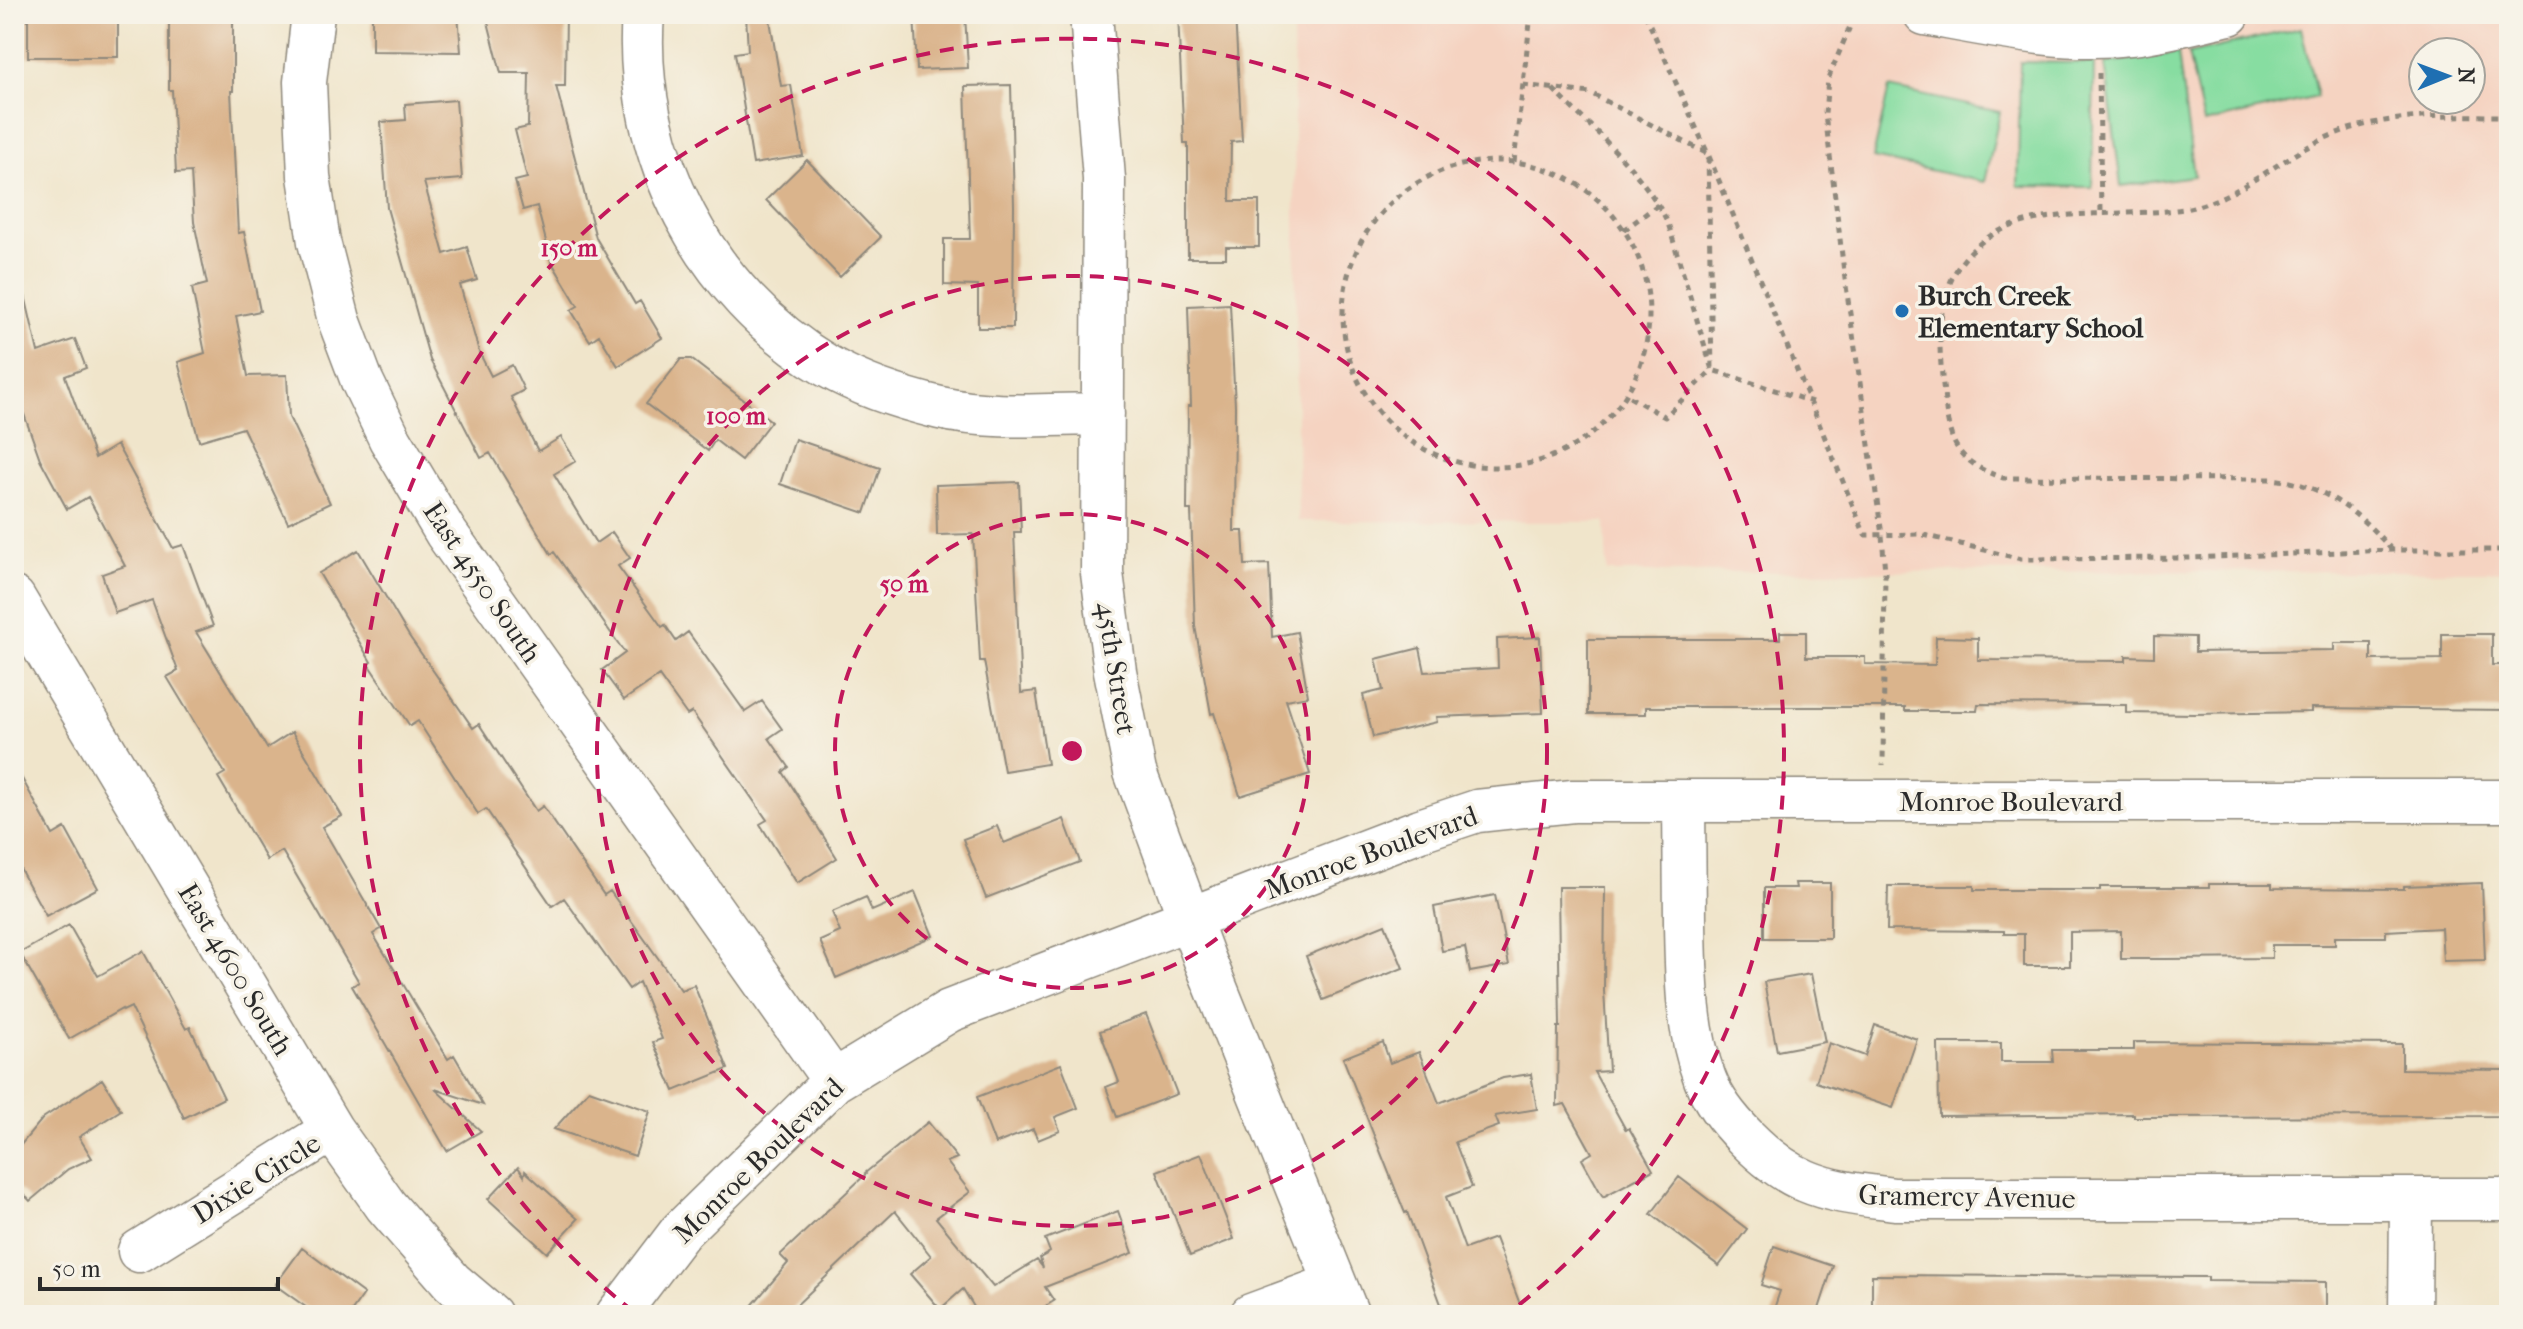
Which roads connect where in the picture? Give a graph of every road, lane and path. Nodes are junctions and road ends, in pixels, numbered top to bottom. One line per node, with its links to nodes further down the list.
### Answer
1 (313, 14): 30 (street, East 4550 South)
2 (643, 14): 21 (street)
3 (1091, 14): 21 (street, 45th Street)
4 (1531, 14): 10 (path)
5 (1645, 14): 13 (path)
6 (1925, 14): 9 (street)
7 (2229, 14): 9 (street)
8 (1854, 17): 22 (path)
9 (2098, 36): 16 (path)
10 (1523, 85): 11 (path); 14 (path)
11 (1553, 88): 13 (path); 15 (path)
12 (2509, 116): 16 (path)
13 (1708, 154): 18 (path); 20 (path)
14 (1514, 162): 17 (path); 19 (path)
15 (1659, 204): 17 (path); 18 (path)
16 (2101, 213): 23 (path)
17 (1624, 230): 19 (path)
18 (1712, 370): 19 (path); 20 (path)
19 (1626, 395)
20 (1812, 402): 22 (path)
21 (1103, 414): 29 (street, 45th Street)
22 (1882, 535): 23 (path); 26 (path)
23 (2392, 550): 24 (path)
24 (2509, 550)
25 (14, 598): 31 (street, East 4600 South)
26 (1884, 774)
27 (1684, 801): 28 (street, Monroe Boulevard); 29 (street, Monroe Boulevard); 32 (street, Gramercy Avenue)
28 (2509, 801)
29 (1190, 919): 30 (street, Monroe Boulevard); 35 (street, 45th Street)
30 (834, 1081): 37 (street, Monroe Boulevard)
31 (332, 1130): 34 (street, Dixie Circle); 36 (street, East 4600 South)
32 (2411, 1199): 33 (street, Gramercy Avenue); 39 (street)
33 (2509, 1199)
34 (139, 1251)
35 (1342, 1300): 38 (street)
36 (491, 1315)
37 (617, 1315)
38 (1251, 1315)
39 (2410, 1315)

